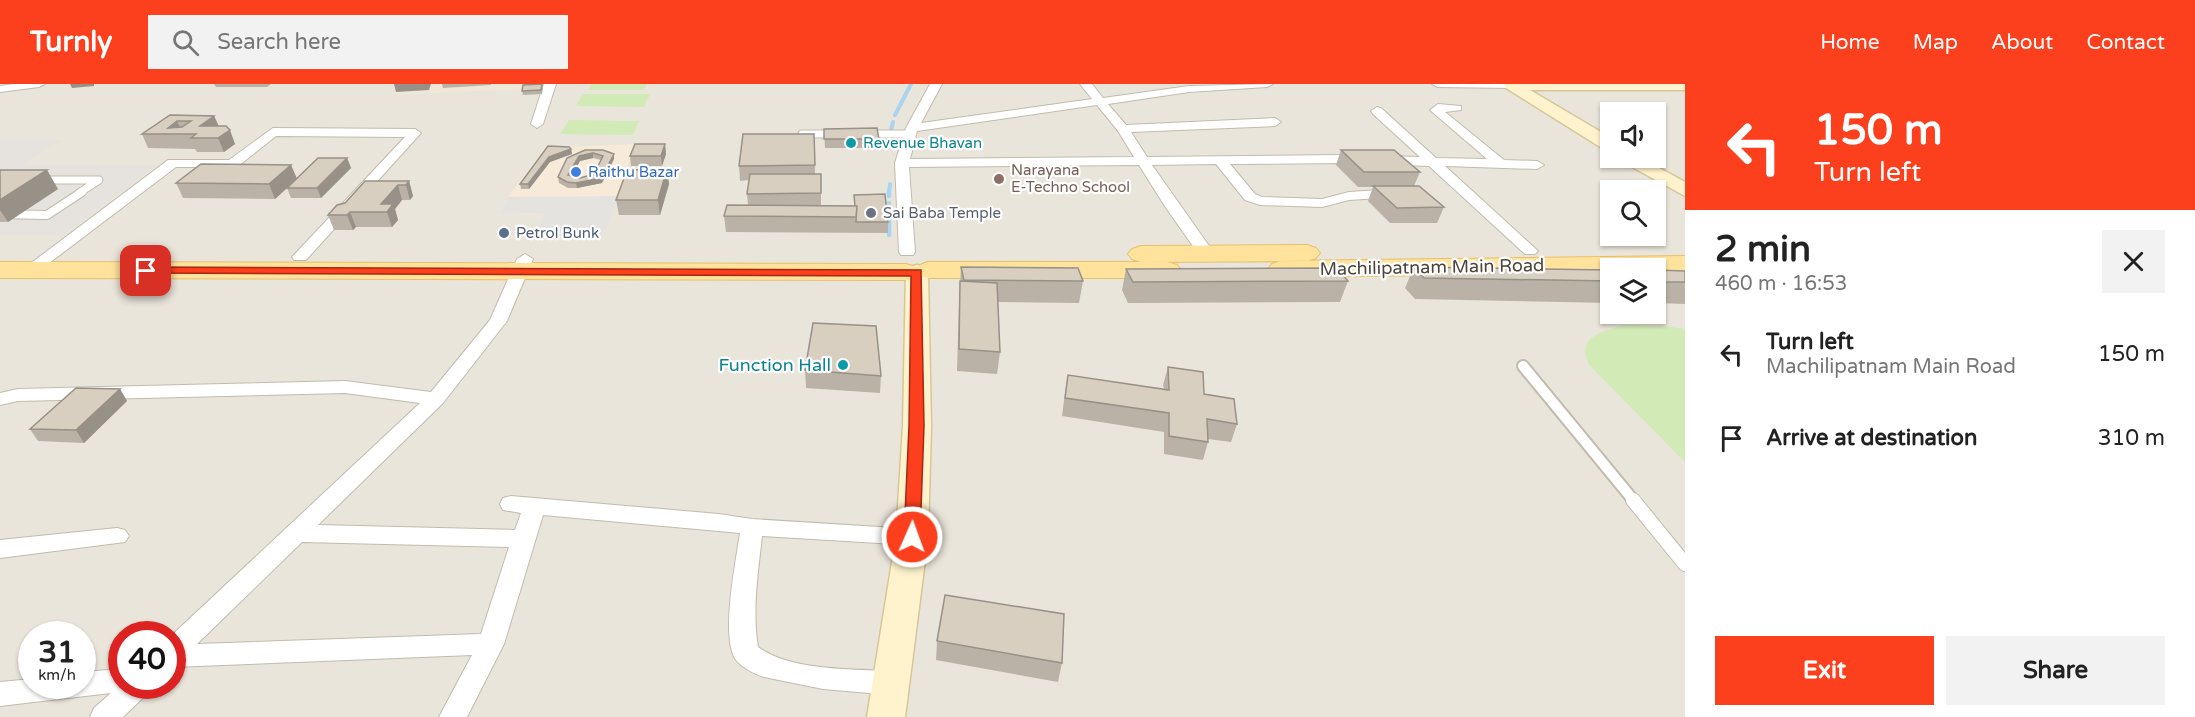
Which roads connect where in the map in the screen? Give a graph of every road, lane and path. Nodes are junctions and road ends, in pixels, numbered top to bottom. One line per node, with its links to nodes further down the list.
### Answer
1 (39, 84): 11 (street)
2 (550, 84): 16 (street)
3 (936, 84): 18 (street)
4 (1086, 84): 12 (street)
5 (1267, 84): 10 (street)
6 (1438, 84): 7 (street)
7 (1511, 84): 8 (street); 22 (street)
8 (1655, 85): 9 (street)
9 (1685, 85)
10 (1186, 87): 12 (street)
11 (0, 89)
12 (1100, 103): 17 (street); 18 (street)
13 (1457, 108): 27 (street)
14 (1377, 111): 23 (street)
15 (1275, 122): 17 (street)
16 (537, 124)
17 (1123, 129): 26 (street)
18 (911, 131): 21 (lane); 25 (street)
19 (796, 134): 20 (lane)
20 (842, 134)
21 (853, 134)
22 (1600, 139)
23 (1430, 161): 24 (street); 27 (street); 34 (street)
24 (1221, 162): 26 (street); 32 (street)
25 (902, 163): 26 (street); 40 (street)
26 (1146, 163): 36 (street)
27 (1502, 165): 28 (street)
28 (1538, 165)
29 (1645, 168): 31 (street)
30 (28, 180): 33 (lane)
31 (1680, 189)
32 (1407, 193)
33 (0, 214)
34 (1530, 251): 35 (main road, Machilipatnam Main Road); 36 (main road, Machilipatnam Main Road)
35 (1685, 251)
36 (1206, 253): 40 (main road, Machilipatnam Main Road)
37 (0, 256): 39 (main road, Machilipatnam Main Road)
38 (300, 257): 39 (main road, Machilipatnam Main Road); 39 (street); 42 (main road, Machilipatnam Main Road)
39 (39, 263): 42 (main road, Machilipatnam Main Road); 43 (main road, Machilipatnam Main Road)
40 (914, 263): 41 (main road, Machilipatnam Main Road); 42 (main road, Machilipatnam Main Road); 50 (street)
41 (1685, 264)
42 (522, 266): 46 (street)
43 (0, 270)
44 (1523, 366): 53 (lane)
45 (0, 399): 46 (street)
46 (436, 399): 48 (street)
47 (752, 527): 50 (street); 51 (street); 57 (street)
48 (296, 533): 51 (street); 54 (street)
49 (117, 536): 52 (street)
50 (912, 537): 57 (street)
51 (523, 539): 55 (street)
52 (0, 549)
53 (1685, 564)
54 (186, 639)
55 (491, 644): 56 (street); 62 (street)
56 (186, 655)
57 (892, 683): 63 (street)
58 (18, 692): 59 (street)
59 (0, 694)
60 (124, 699): 61 (street)
61 (105, 717)
62 (453, 717)
63 (886, 717)

